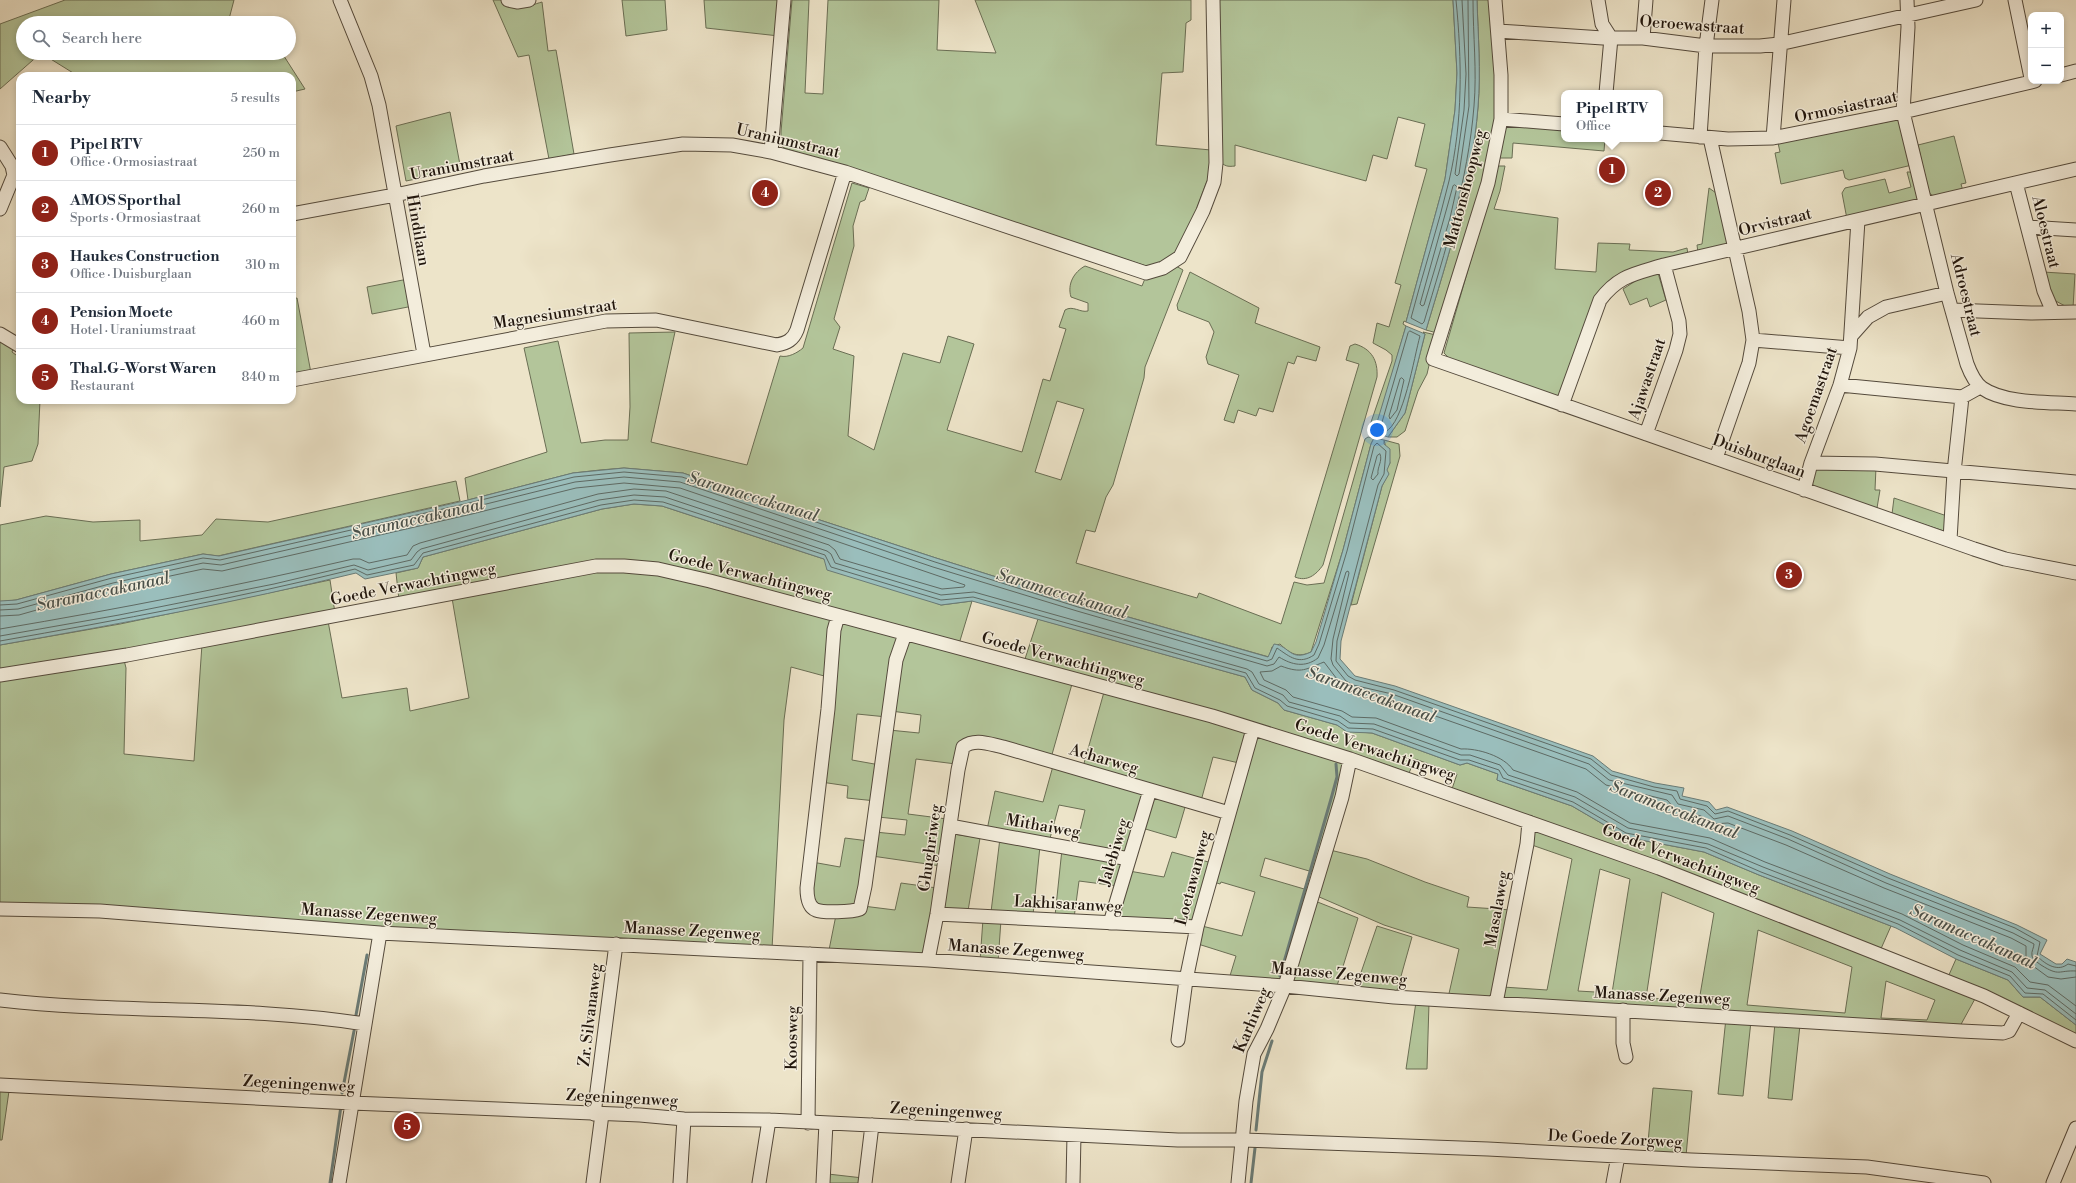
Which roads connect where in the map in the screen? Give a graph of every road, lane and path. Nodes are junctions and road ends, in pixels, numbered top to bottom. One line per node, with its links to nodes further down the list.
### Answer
1 (340, 0): 38 (street, Hindilaan)
2 (508, 0): 3 (street)
3 (529, 0)
4 (784, 0): 32 (street)
5 (1213, 0): 34 (street, Uraniumstraat)
6 (1495, 0): 15 (street, Mattonshoopweg)
7 (1598, 0): 16 (street)
8 (1646, 0): 17 (street)
9 (1712, 0): 19 (street)
10 (1784, 0): 18 (street)
11 (1907, 0): 14 (street, Adroestraat)
12 (1976, 0): 14 (street, Oeroewastraat)
13 (2015, 0): 20 (street)
14 (1907, 16): 18 (street, Oeroewastraat); 25 (street, Adroestraat)
15 (1498, 31): 16 (street, Oeroewastraat); 26 (street, Mattonshoopweg)
16 (1611, 38): 17 (street, Oeroewastraat); 24 (street)
17 (1643, 38): 19 (street, Oeroewastraat)
18 (1779, 44): 19 (street, Oeroewastraat); 30 (street)
19 (1706, 46): 29 (street)
20 (2028, 61)
21 (2076, 71): 22 (street)
22 (2064, 74)
23 (2028, 81): 25 (street, Ormosiastraat)
24 (1606, 90)
25 (1903, 112): 30 (street, Ormosiastraat); 39 (street, Adroestraat)
26 (1501, 119): 27 (street); 56 (street, Mattonshoopweg)
27 (1561, 124)
28 (1663, 133): 29 (street, Ormosiastraat)
29 (1705, 137): 30 (street, Ormosiastraat); 45 (street)
30 (1773, 138)
31 (0, 147): 35 (street)
32 (771, 152): 34 (street, Uraniumstraat); 38 (street, Uraniumstraat)
33 (2076, 169): 37 (street, Orvistraat)
34 (845, 172): 55 (street, Magnesiumstraat)
35 (16, 173)
36 (16, 175): 40 (street)
37 (2016, 183): 39 (street, Orvistraat); 43 (street, Aloestraat)
38 (395, 195): 41 (street, Uraniumstraat); 55 (street, Hindilaan)
39 (1926, 204): 42 (street, Orvistraat); 47 (street, Adroestraat)
40 (0, 209)
41 (296, 213)
42 (1858, 220): 45 (street, Orvistraat); 53 (street, Agoemastraat)
43 (2028, 228): 44 (street); 49 (street, Aloestraat)
44 (2076, 230)
45 (1735, 249): 46 (street, Orvistraat); 52 (street)
46 (1664, 265): 62 (street, Orvistraat); 63 (street, Ajawastraat)
47 (1947, 293): 48 (street, Adroestraat); 53 (street, Agoemastraat)
48 (1952, 310): 49 (street); 59 (street, Adroestraat)
49 (2052, 312): 50 (street)
50 (2076, 312)
51 (0, 334): 54 (street)
52 (1753, 340): 53 (street); 64 (street)
53 (1851, 341): 58 (street, Agoemastraat)
54 (16, 344)
55 (424, 354): 57 (street, Magnesiumstraat)
56 (1434, 359): 62 (street, Duisburglaan)
57 (296, 379)
58 (1840, 385): 60 (street); 65 (street, Agoemastraat)
59 (1980, 387): 60 (street); 61 (street)
60 (1962, 398): 66 (street)
61 (2076, 404)
62 (1562, 405): 63 (street, Duisburglaan)
63 (1646, 434): 64 (street, Duisburglaan)
64 (1716, 458): 68 (street, Duisburglaan)
65 (1811, 463): 66 (street); 68 (street, Agoemastraat)
66 (1954, 472): 67 (street); 69 (street)
67 (2076, 482)
68 (1804, 490): 69 (street, Duisburglaan)
69 (1950, 540): 70 (street, Duisburglaan)
70 (2076, 573)
71 (838, 616): 72 (street, Goede Verwachtingweg); 72 (street); 73 (street, Goede Verwachtingweg)
72 (905, 634): 74 (street, Goede Verwachtingweg)
73 (0, 675)
74 (1253, 728): 76 (street, Goede Verwachtingweg); 78 (street, Loetawanweg)
75 (968, 743): 77 (street, Acharweg); 80 (street, Ghughriweg)
76 (1350, 759): 79 (street, Goede Verwachtingweg); 91 (street, Karhiweg)
77 (1150, 790): 78 (street, Acharweg); 81 (street, Jalebiweg)
78 (1229, 813): 85 (street, Loetawanweg)
79 (1529, 822): 93 (street, Masalaweg); 95 (street, Goede Verwachtingweg)
80 (950, 826): 81 (street, Mithaiweg); 83 (street, Ghughriweg)
81 (1129, 859): 84 (street, Jalebiweg)
82 (0, 909): 86 (street, Manasse Zegenweg)
83 (937, 914): 84 (street, Lakhisaranweg); 89 (street, Ghughriweg)
84 (1110, 923): 85 (street, Lakhisaranweg)
85 (1197, 927): 90 (street, Loetawanweg)
86 (380, 933): 87 (street, Manasse Zegenweg); 96 (street)
87 (616, 944): 88 (street, Manasse Zegenweg); 102 (street, Zr. Silvanaweg)
88 (810, 954): 89 (street, Manasse Zegenweg); 105 (street, Koosweg)
89 (928, 960): 90 (street, Manasse Zegenweg)
90 (1186, 980): 91 (street, Manasse Zegenweg); 97 (street, Loetawanweg)
91 (1285, 986): 93 (street, Manasse Zegenweg); 111 (street, Karhiweg)
92 (0, 1000): 96 (street)
93 (1496, 1003): 94 (street, Manasse Zegenweg)
94 (1623, 1010): 95 (street, Manasse Zegenweg); 99 (street)
95 (2018, 1013): 98 (street, Goede Verwachtingweg)
96 (365, 1024): 101 (street)
97 (1178, 1040)
98 (2076, 1041)
99 (1626, 1057)
100 (0, 1085): 101 (street, Zegeningenweg)
101 (352, 1103): 102 (street, Zegeningenweg); 113 (street)
102 (598, 1114): 103 (street, Zegeningenweg); 114 (street, Zr. Silvanaweg)
103 (684, 1119): 104 (street, Zegeningenweg); 115 (street)
104 (769, 1120): 105 (street, Zegeningenweg); 116 (street)
105 (808, 1123): 106 (street, Zegeningenweg)
106 (826, 1123): 107 (street, Zegeningenweg); 117 (street)
107 (872, 1125): 109 (street, Zegeningenweg); 118 (street)
108 (2076, 1128): 124 (street)
109 (966, 1129): 110 (street, Zegeningenweg); 119 (street)
110 (1074, 1135): 111 (street, Zegeningenweg); 120 (street)
111 (1243, 1140): 112 (street, De Goede Zorgweg); 121 (street, Karhiweg)
112 (1618, 1156): 122 (street); 123 (street, De Goede Zorgweg)
113 (340, 1183)
114 (593, 1183)
115 (680, 1183)
116 (759, 1183)
117 (823, 1183)
118 (865, 1183)
119 (958, 1183)
120 (1074, 1183)
121 (1238, 1183)
122 (1613, 1183)
123 (1984, 1183)
124 (2054, 1183)

